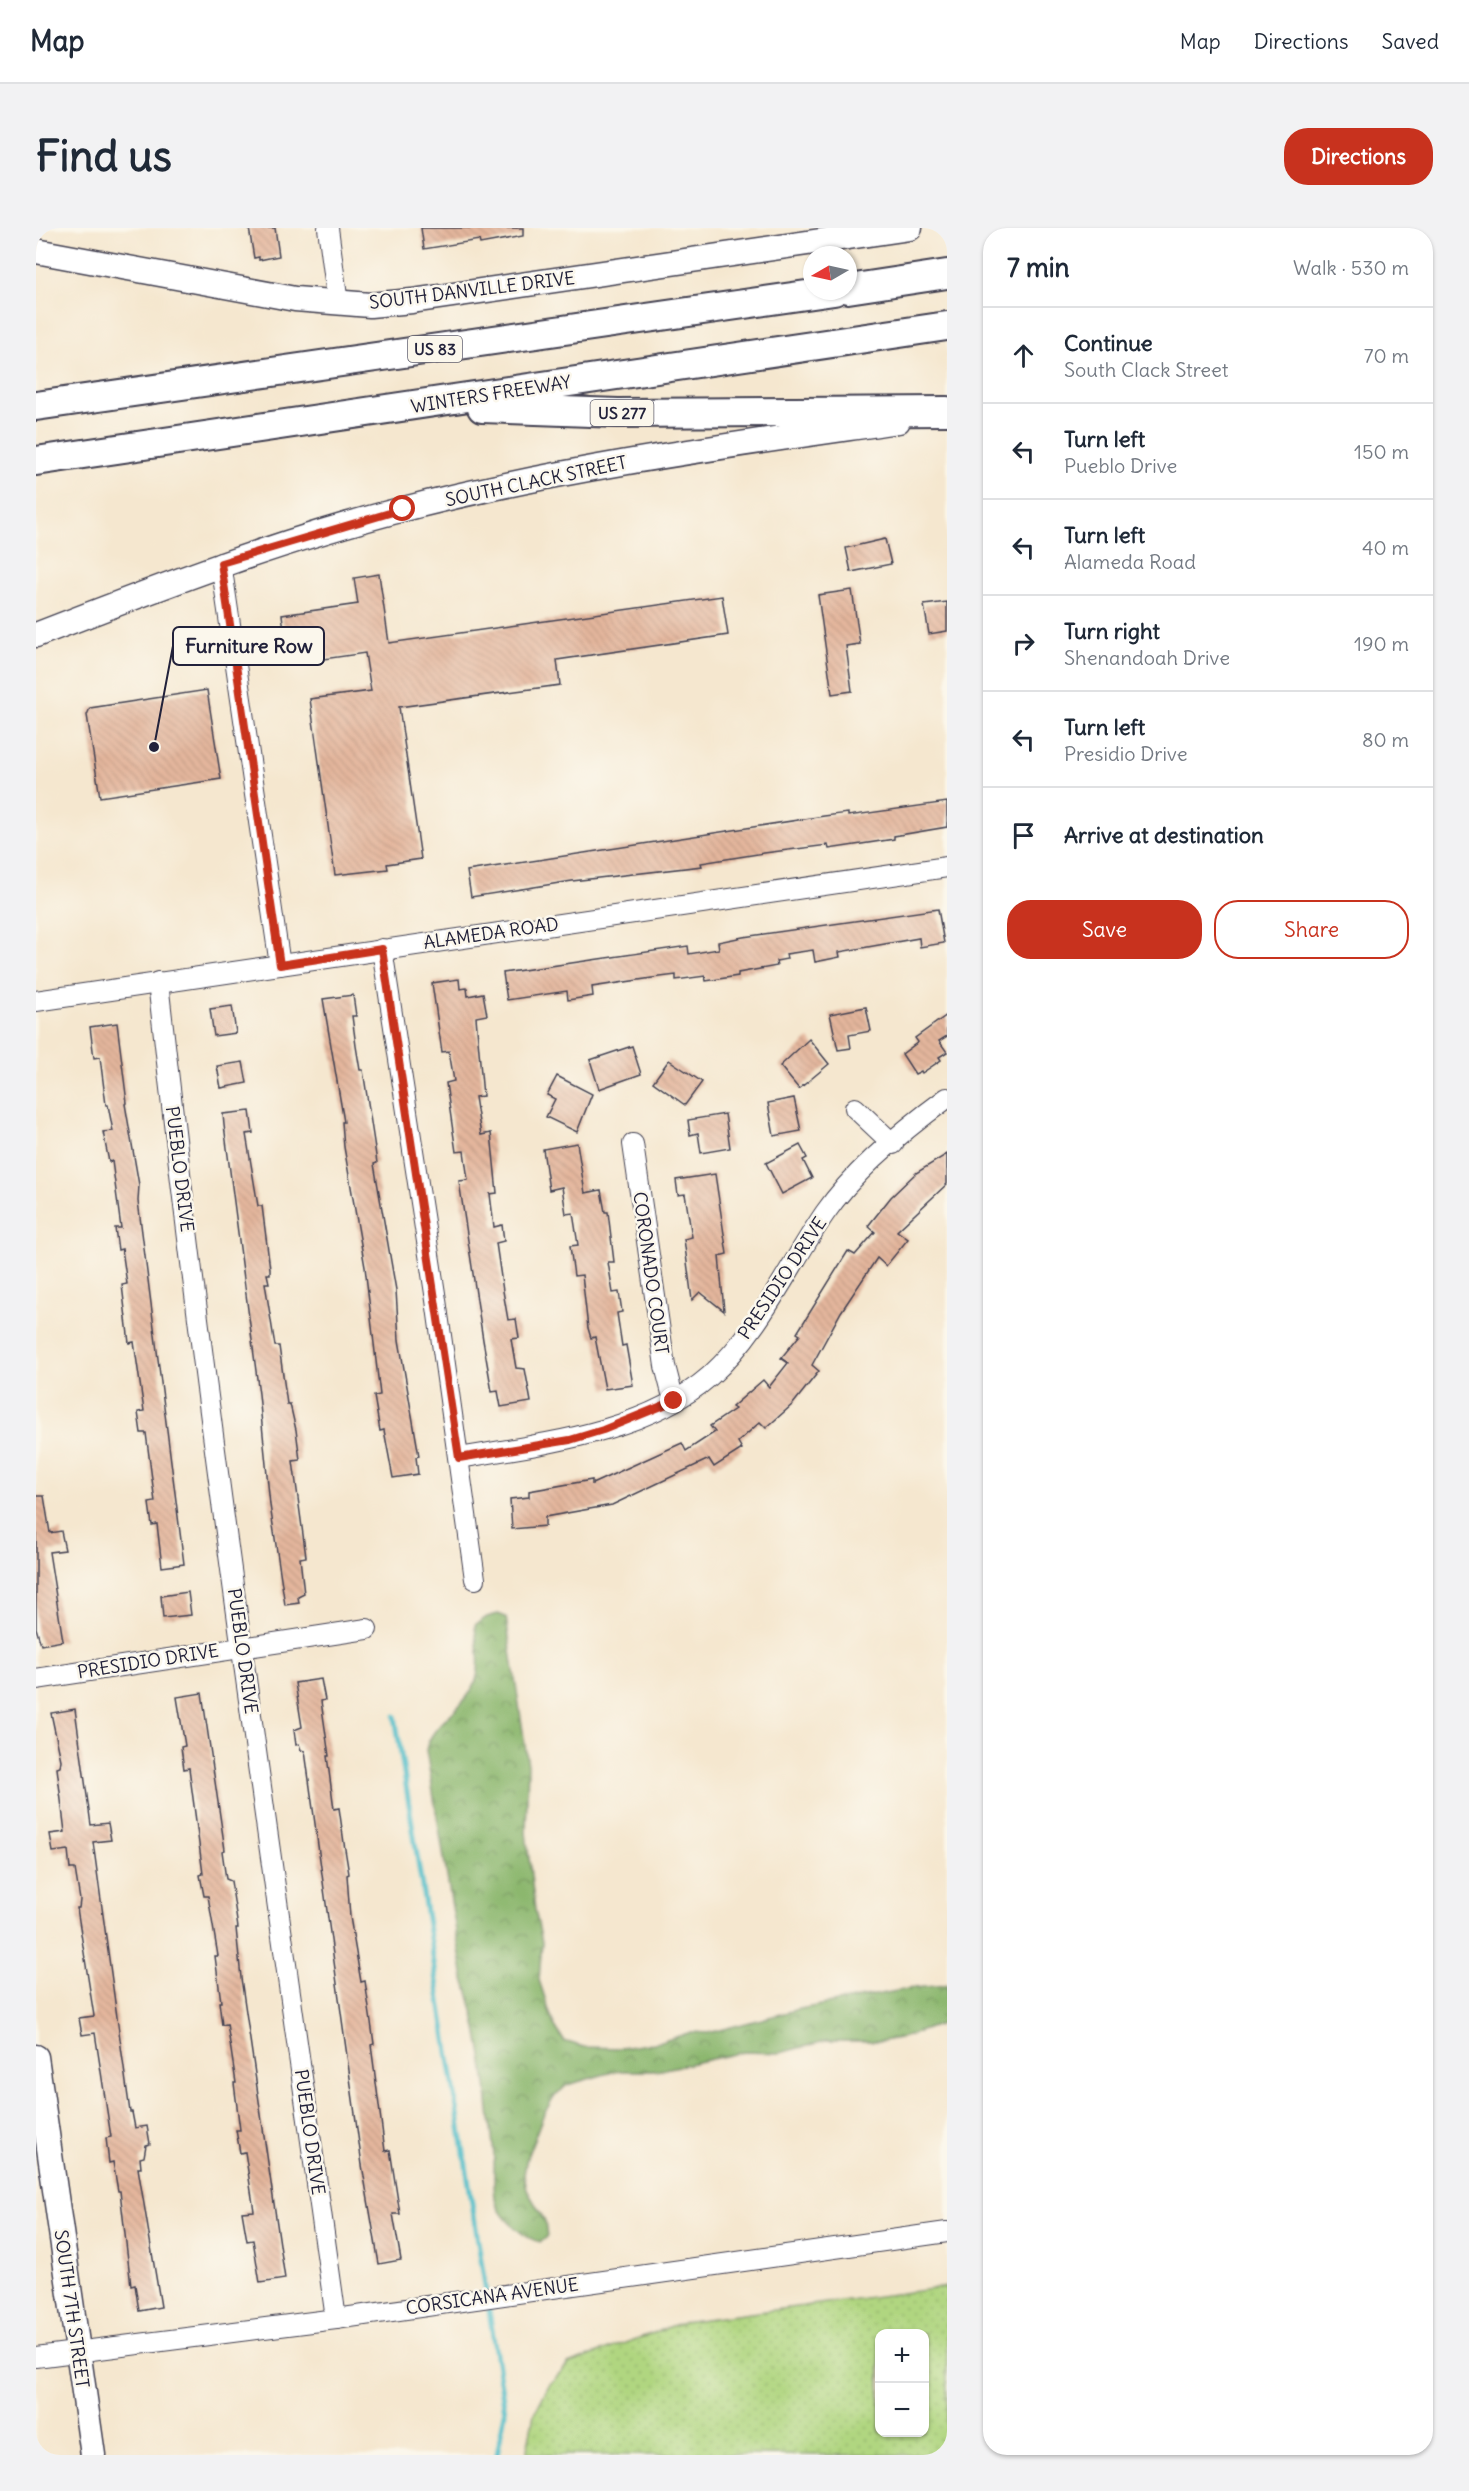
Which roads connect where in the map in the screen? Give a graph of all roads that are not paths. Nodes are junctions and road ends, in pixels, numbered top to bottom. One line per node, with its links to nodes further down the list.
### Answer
1 (327, 228): 7 (street)
2 (910, 228): 7 (main road, SOUTH DANVILLE DRIVE)
3 (36, 251): 7 (main road, SOUTH DANVILLE DRIVE)
4 (947, 274): 5 (highway)
5 (857, 288)
6 (803, 295): 9 (highway, US 83)
7 (338, 304)
8 (947, 326): 11 (highway, WINTERS FREEWAY)
9 (36, 406)
10 (947, 412): 11 (highway, US 277); 13 (main road, SOUTH CLACK STREET)
11 (298, 424): 12 (highway, WINTERS FREEWAY)
12 (36, 461)
13 (221, 563): 14 (main road, SOUTH CLACK STREET); 17 (street)
14 (36, 635)
15 (947, 867): 16 (street, ALAMEDA ROAD)
16 (382, 949): 17 (street, ALAMEDA ROAD); 25 (street)
17 (280, 965): 18 (street, ALAMEDA ROAD)
18 (158, 982): 19 (street, ALAMEDA ROAD); 28 (street, PUEBLO DRIVE)
19 (36, 1001)
20 (947, 1098): 23 (street, PRESIDIO DRIVE)
21 (855, 1108): 23 (street)
22 (633, 1144): 24 (street, CORONADO COURT)
23 (893, 1144): 24 (street, PRESIDIO DRIVE)
24 (674, 1401): 25 (street, PRESIDIO DRIVE)
25 (459, 1458): 26 (street)
26 (475, 1579)
27 (367, 1629): 28 (street, PRESIDIO DRIVE)
28 (243, 1647): 29 (street, PRESIDIO DRIVE); 32 (street, PUEBLO DRIVE)
29 (36, 1679)
30 (36, 2057): 33 (main road, SOUTH 7TH STREET)
31 (947, 2232): 32 (street, CORSICANA AVENUE)
32 (336, 2319): 33 (street, CORSICANA AVENUE)
33 (78, 2350): 34 (street, CORSICANA AVENUE); 35 (main road, SOUTH 7TH STREET)
34 (36, 2357)
35 (93, 2455)

